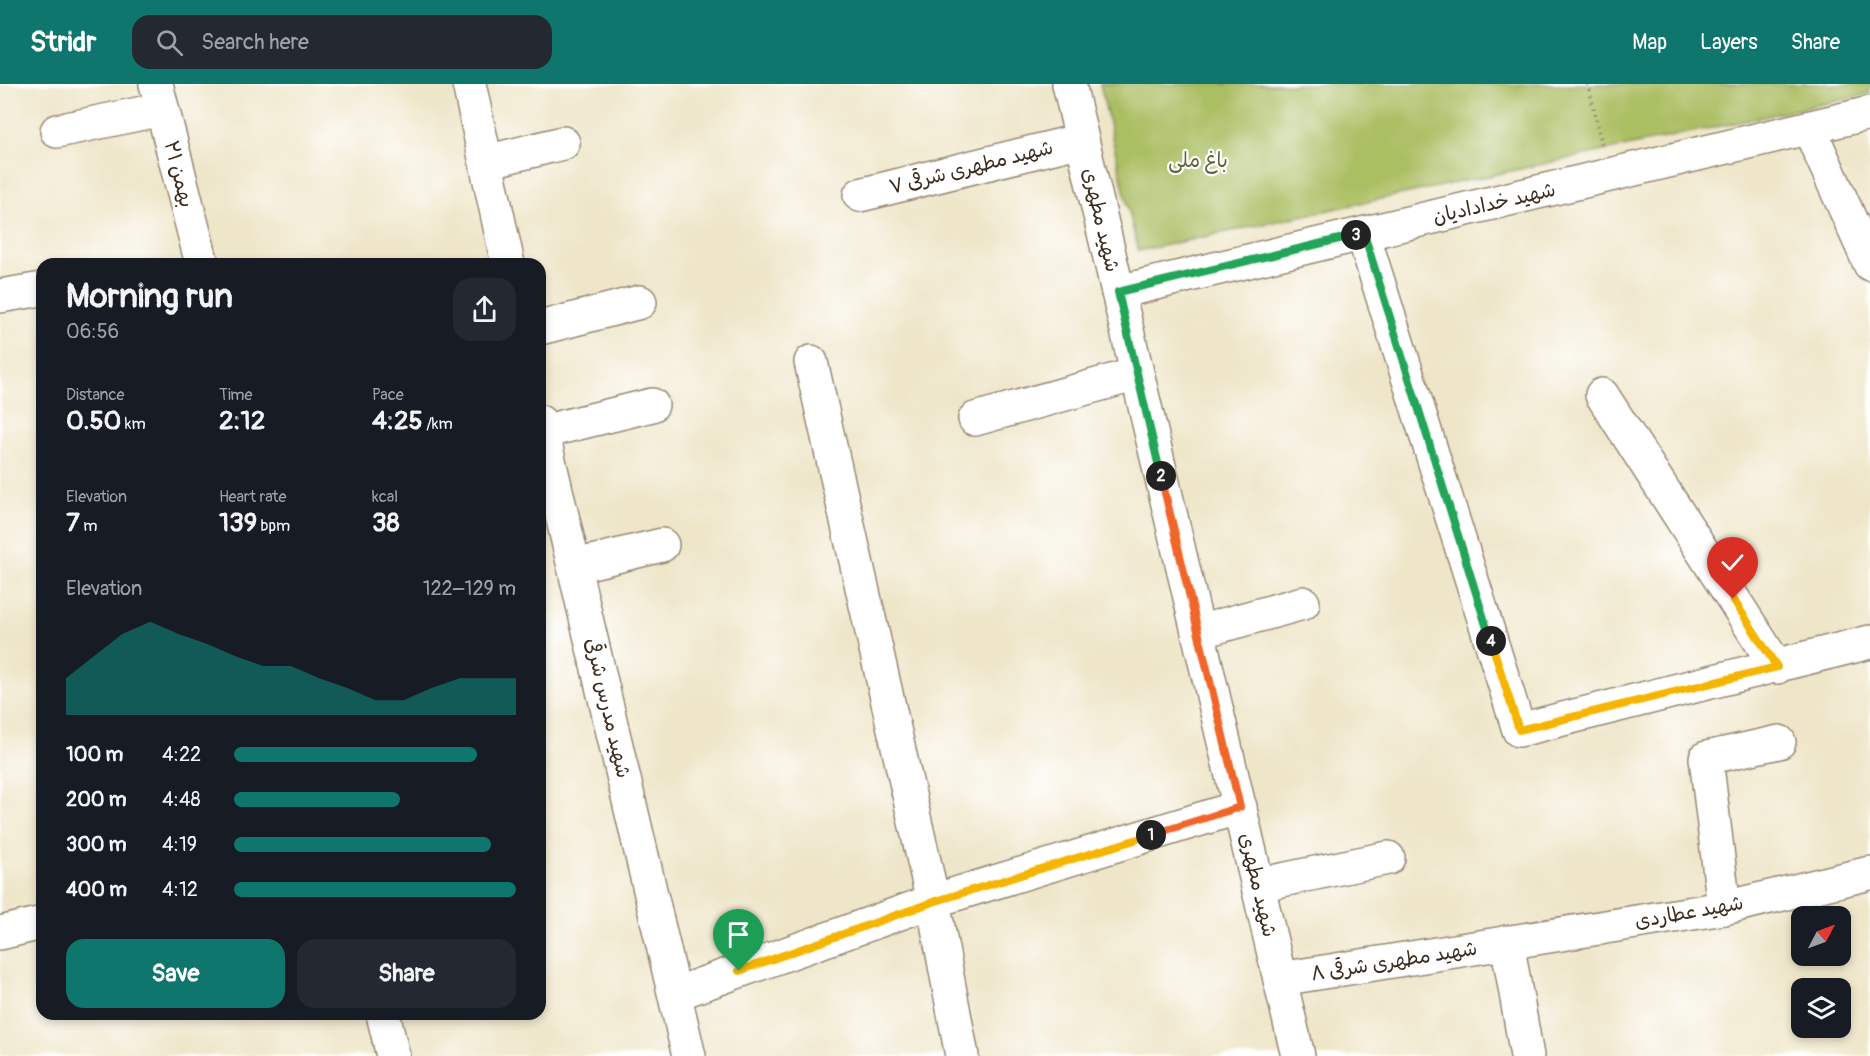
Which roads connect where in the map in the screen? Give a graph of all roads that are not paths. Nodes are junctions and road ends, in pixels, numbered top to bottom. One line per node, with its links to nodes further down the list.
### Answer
1 (469, 84): 9 (street)
2 (1069, 84): 7 (street, شهید مطهری)
3 (159, 97): 6 (street); 12 (street, بهمن ۲۱)
4 (1870, 113): 5 (street, شهید خدادادیان)
5 (1809, 128): 11 (street, شهید خدادادیان); 14 (street)
6 (57, 131)
7 (1082, 140): 10 (street, شهید مطهری شرقی ۷); 16 (street, شهید مطهری)
8 (563, 143): 9 (street)
9 (486, 162): 13 (street)
10 (860, 195)
11 (1364, 234): 16 (street, شهید خدادادیان); 32 (street)
12 (197, 258)
13 (506, 258)
14 (1870, 264)
15 (36, 290): 17 (street)
16 (1118, 292): 21 (street, شهید مطهری)
17 (0, 296)
18 (640, 302): 19 (street)
19 (546, 326)
20 (811, 362): 38 (street)
21 (1137, 374): 24 (street); 30 (street, شهید مطهری)
22 (1602, 395): 32 (street)
23 (652, 405): 25 (street)
24 (975, 419)
25 (546, 442)
26 (546, 455): 28 (street, شهید مدرس شرقی)
27 (662, 545): 28 (street)
28 (575, 566): 44 (street, شهید مدرس شرقی)
29 (1304, 603): 30 (street)
30 (1198, 632): 34 (street, شهید مطهری)
31 (1870, 642): 32 (street)
32 (1777, 667)
33 (1779, 742): 39 (street)
34 (1240, 807): 37 (street, شهید مطهری); 38 (street)
35 (1388, 858): 37 (street)
36 (1870, 873): 39 (street, شهید عطاردی)
37 (1258, 885): 43 (street, شهید مطهری)
38 (933, 902): 44 (street); 48 (street)
39 (1724, 908): 42 (street, شهید عطاردی)
40 (36, 924): 41 (street)
41 (0, 933)
42 (1507, 942): 43 (street, شهید مطهری شرقی ۸); 50 (street)
43 (1280, 979): 49 (street, شهید مطهری)
44 (675, 994): 47 (street, شهید مدرس شرقی)
45 (384, 1020): 46 (street)
46 (393, 1056)
47 (689, 1056)
48 (962, 1056)
49 (1298, 1056)
50 (1527, 1056)

